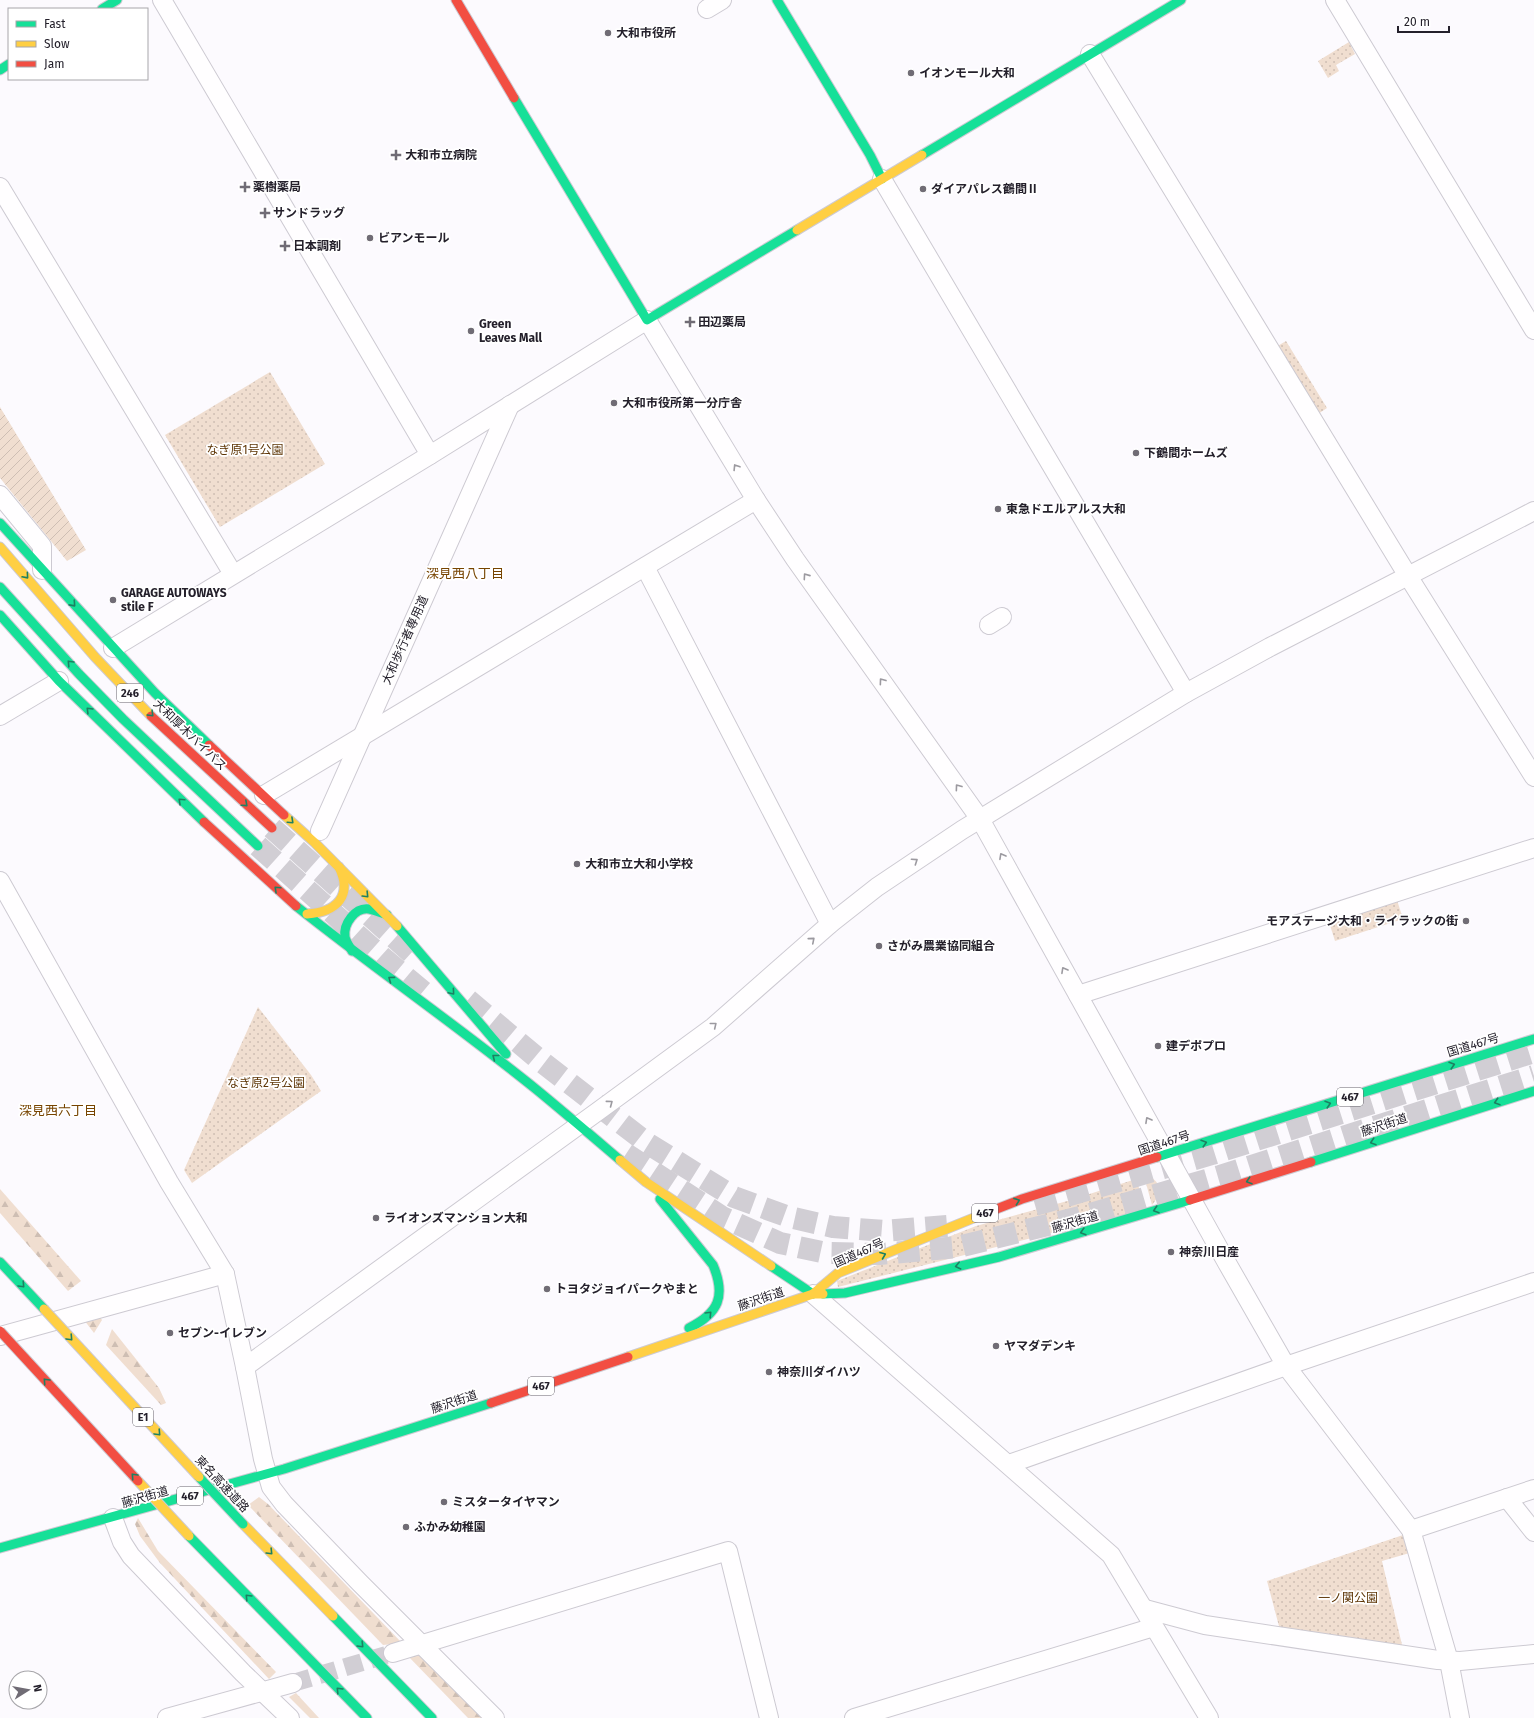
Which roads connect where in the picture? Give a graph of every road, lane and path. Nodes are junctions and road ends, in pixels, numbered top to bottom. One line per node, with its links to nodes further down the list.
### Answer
1 (117, 0): 8 (main road)
2 (162, 0): 16 (street)
3 (456, 0): 13 (main road)
4 (722, 0): 9 (street)
5 (777, 0): 11 (main road)
6 (1181, 0): 10 (main road)
7 (1335, 0): 14 (street)
8 (104, 8)
9 (706, 9)
10 (1090, 54): 11 (main road); 25 (street)
11 (882, 179): 13 (main road); 30 (street)
12 (0, 187): 24 (street)
13 (646, 320): 15 (street); 18 (street, one-way to 13)
14 (1534, 330)
15 (510, 405): 16 (street); 32 (street, 大和歩行者専用道)
16 (430, 455): 24 (street)
17 (0, 495): 23 (street)
18 (756, 500): 22 (street); 35 (street, one-way to 18)
19 (1534, 511): 25 (street)
20 (0, 523): 23 (main road)
21 (0, 547): 36 (main road, 大和厚木バイパス / 246, one-way to 36)
22 (645, 567): 32 (street); 44 (street)
23 (42, 570): 28 (main road, one-way to 28)
24 (233, 574): 28 (street)
25 (1408, 576): 30 (street); 33 (street)
26 (0, 587): 38 (main road, 246, one-way to 26)
27 (2, 618): 29 (main road)
28 (113, 648): 34 (main road)
29 (59, 681): 31 (street); 42 (main road, one-way to 29)
30 (1186, 693): 35 (street)
31 (0, 716)
32 (363, 736): 34 (street); 37 (street, 大和歩行者専用道)
33 (1534, 777)
34 (264, 795): 40 (main road, one-way to 40)
35 (980, 819): 44 (street, one-way to 35); 46 (street, one-way to 35)
36 (272, 828)
37 (320, 831)
38 (258, 846)
39 (1534, 848): 46 (street)
40 (339, 867): 42 (main road); 43 (main road, one-way to 43)
41 (0, 881): 55 (street)
42 (307, 914): 45 (main road)
43 (386, 915): 45 (main road); 48 (main road, one-way to 48)
44 (830, 924): 50 (street, one-way to 44)
45 (352, 951): 48 (main road, one-way to 45)
46 (1078, 995): 51 (street, one-way to 46)
47 (1534, 1039): 51 (main road, 国道467号 / 467, one-way to 47)
48 (536, 1090): 50 (main road)
49 (1534, 1091): 53 (main road, 藤沢街道 / 467, one-way to 53)
50 (578, 1126): 52 (main road); 62 (street)
51 (1167, 1154): 53 (street); 57 (main road, 国道467号 / 467, one-way to 51)
52 (646, 1182): 57 (main road); 60 (main road, one-way to 52)
53 (1192, 1198): 57 (main road, 藤沢街道 / 467, one-way to 57); 61 (street)
54 (0, 1262): 82 (main road, 東名高速道路 / E1, one-way to 82, bridge)
55 (224, 1274): 59 (street); 62 (street)
56 (1534, 1282): 61 (street)
57 (813, 1294): 60 (main road, 藤沢街道 / 467); 63 (street)
58 (0, 1331): 81 (main road, one-way to 58, bridge)
59 (0, 1336)
60 (612, 1362): 64 (main road, 藤沢街道 / 467)
61 (1286, 1366): 63 (street); 68 (street)
62 (245, 1367): 64 (street)
63 (1009, 1464): 71 (street)
64 (267, 1474): 67 (main road, 藤沢街道 / 467); 73 (street)
65 (1534, 1489): 66 (street)
66 (1507, 1498): 68 (street); 69 (street)
67 (113, 1518): 70 (main road, 藤沢街道 / 467); 78 (street)
68 (1411, 1530): 76 (street)
69 (1534, 1532)
70 (0, 1548)
71 (1144, 1610): 72 (street); 76 (street)
72 (1154, 1627): 85 (street); 86 (street)
73 (420, 1645): 74 (street); 83 (street); 84 (street)
74 (393, 1653)
75 (1534, 1654): 76 (street)
76 (1449, 1661): 87 (street)
77 (293, 1683): 78 (street)
78 (262, 1692): 79 (street); 80 (street)
79 (167, 1718)
80 (290, 1718)
81 (367, 1718)
82 (432, 1718)
83 (495, 1718)
84 (769, 1718)
85 (854, 1718)
86 (1210, 1718)
87 (1460, 1718)

